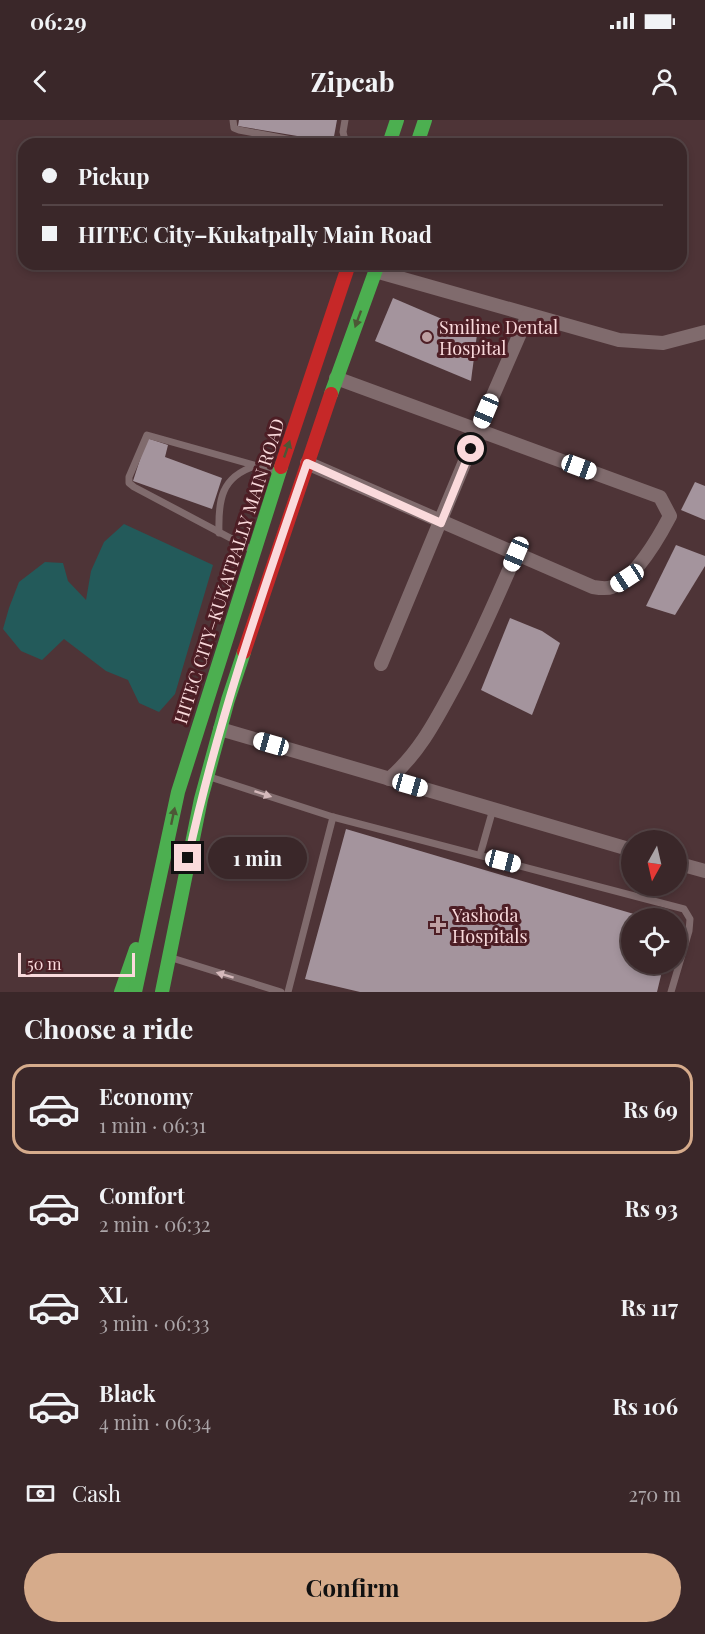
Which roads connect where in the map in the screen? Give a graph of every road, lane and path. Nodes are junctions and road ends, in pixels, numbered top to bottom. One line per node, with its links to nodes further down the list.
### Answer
1 (233, 120): 5 (lane)
2 (345, 120): 6 (lane)
3 (397, 120): 7 (main road)
4 (425, 120): 8 (main road)
5 (282, 138)
6 (344, 138)
7 (391, 138)
8 (419, 138)
9 (347, 270): 18 (main road, HITEC CITY–KUKATPALLY MAIN ROAD, one-way to 9)
10 (375, 270): 14 (main road, one-way to 14)
11 (386, 270): 12 (street)
12 (528, 315): 13 (street); 15 (street)
13 (705, 332)
14 (336, 378): 15 (street); 16 (main road)
15 (478, 430): 19 (street); 22 (street)
16 (307, 463): 19 (street); 24 (main road)
17 (255, 465): 18 (lane); 20 (lane); 20 (lane)
18 (279, 472): 21 (main road, HITEC CITY–KUKATPALLY MAIN ROAD)
19 (441, 523): 22 (street); 23 (street)
20 (219, 532): 21 (lane)
21 (254, 550): 33 (main road, HITEC CITY–KUKATPALLY MAIN ROAD, one-way to 21)
22 (516, 554): 26 (street)
23 (381, 663)
24 (220, 729): 25 (main road); 26 (street)
25 (207, 776): 28 (lane, one-way to 28); 34 (main road)
26 (389, 779): 27 (street)
27 (493, 809): 29 (street); 30 (lane)
28 (333, 817): 30 (lane); 39 (lane)
29 (621, 847)
30 (480, 855): 40 (lane)
31 (687, 866): 32 (street)
32 (705, 871)
33 (156, 893): 35 (main road); 36 (main road)
34 (169, 957): 37 (main road); 38 (lane, one-way to 34)
35 (121, 992)
36 (135, 992)
37 (162, 992)
38 (281, 992)
39 (288, 992)
40 (671, 992)

